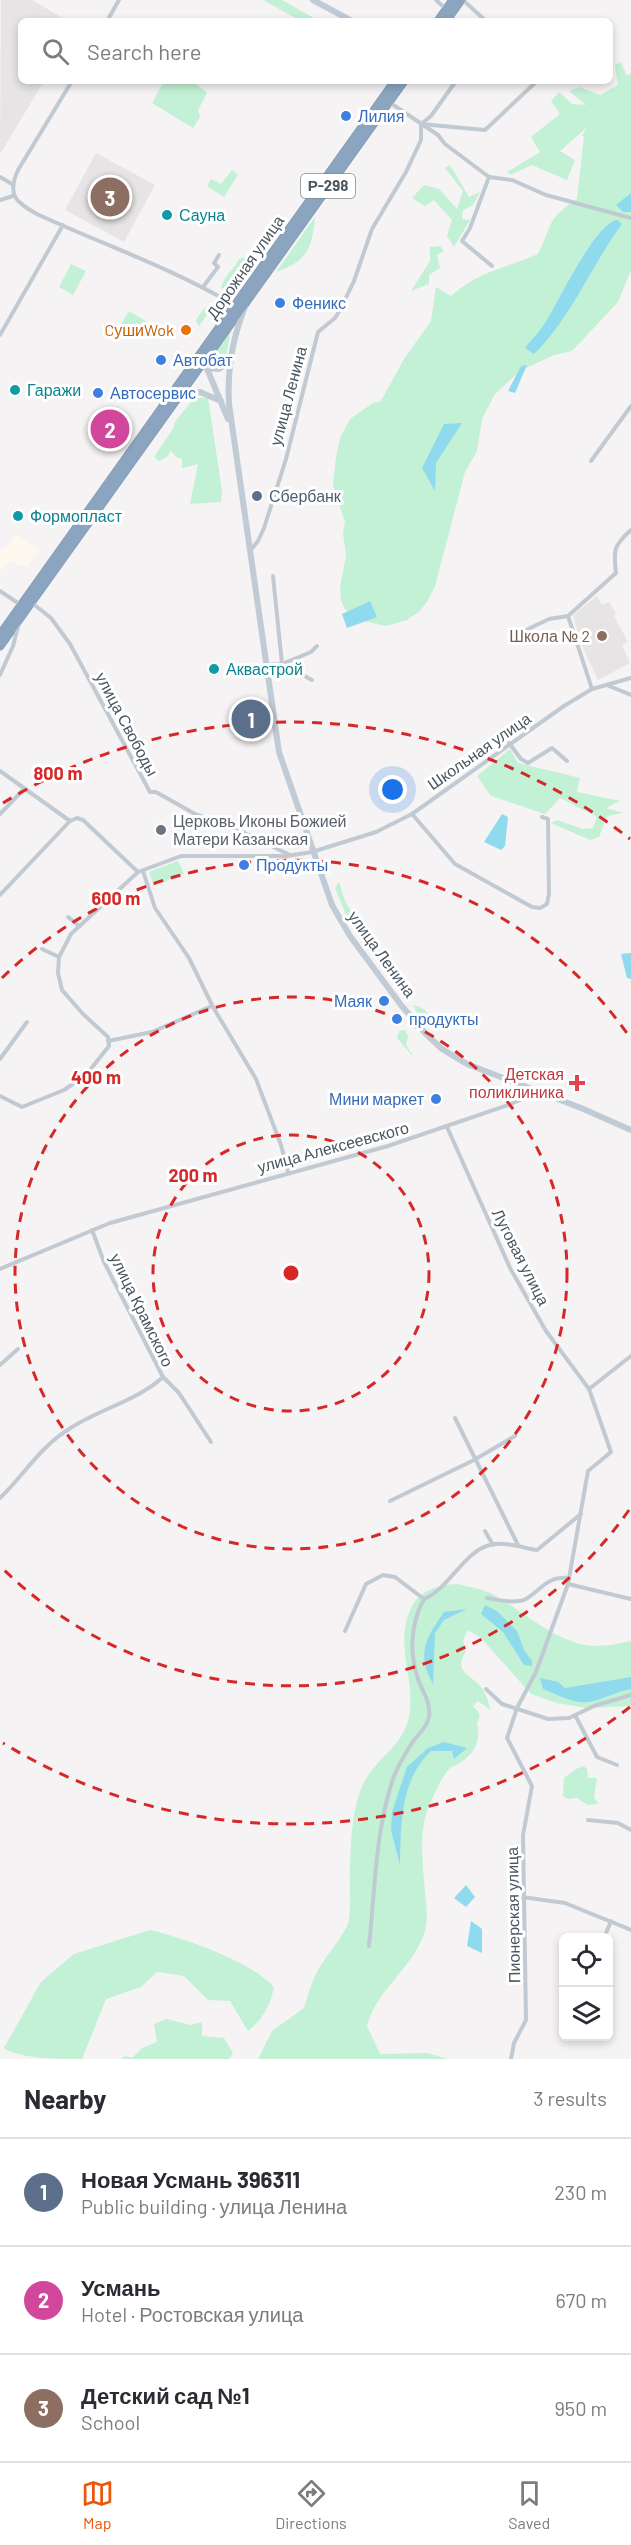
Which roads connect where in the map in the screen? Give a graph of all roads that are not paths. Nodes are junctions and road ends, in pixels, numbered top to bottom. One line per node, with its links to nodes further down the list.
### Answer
1 (119, 0): 7 (street)
2 (313, 0): 8 (main road)
3 (436, 0): 6 (street)
4 (453, 0): 6 (highway)
5 (462, 0): 10 (highway); 11 (street)
6 (446, 9): 9 (highway)
7 (109, 18)
8 (346, 18)
9 (440, 18)
10 (448, 18)
11 (483, 18)
12 (70, 84): 21 (street)
13 (392, 84): 30 (highway, Дорожная улица / Р-298)
14 (402, 84): 17 (highway, Дорожная улица / Р-298)
15 (454, 84): 18 (street)
16 (534, 84): 18 (street)
17 (389, 102): 18 (street); 29 (highway, Дорожная улица / Р-298)
18 (421, 124): 20 (street); 41 (street, улица Ленина)
19 (0, 177): 21 (street)
20 (489, 177): 24 (street); 27 (street)
21 (12, 184): 22 (street)
22 (14, 196): 23 (street); 25 (street)
23 (0, 200)
24 (631, 218)
25 (63, 225): 28 (street); 31 (street)
26 (219, 255): 28 (street)
27 (492, 267)
28 (203, 288): 30 (street)
29 (252, 291): 33 (main road); 34 (highway, Дорожная улица / Р-298)
30 (234, 305): 32 (highway, Дорожная улица / Р-298)
31 (0, 335)
32 (203, 350): 34 (main road); 45 (highway, Дорожная улица / Р-298)
33 (229, 363): 34 (main road); 38 (main road)
34 (204, 364): 35 (highway, Дорожная улица / Р-298); 36 (main road)
35 (177, 398): 36 (main road); 44 (highway, Р-298)
36 (220, 401): 38 (main road)
37 (631, 406): 39 (street)
38 (231, 428): 41 (main road, улица Ленина)
39 (591, 461)
40 (631, 530): 46 (street)
41 (250, 551): 53 (main road, улица Ленина)
42 (273, 576): 52 (street)
43 (0, 591): 45 (street)
44 (31, 603): 47 (highway, Р-298); 69 (street, улица Свободы)
45 (21, 605): 49 (highway, Р-298)
46 (568, 616): 48 (street); 58 (street)
47 (19, 620): 50 (highway, Р-298); 54 (street)
48 (522, 632)
49 (0, 635)
50 (0, 646)
51 (317, 646): 52 (street)
52 (282, 664): 53 (street); 56 (street)
53 (265, 665): 68 (main road, улица Ленина)
54 (0, 675)
55 (631, 678): 57 (street, Школьная улица)
56 (312, 680)
57 (609, 686): 58 (street, Школьная улица); 59 (street, Школьная улица)
58 (591, 689): 60 (street, Школьная улица)
59 (631, 694)
60 (509, 743): 61 (street); 65 (street, Школьная улица)
61 (567, 762)
62 (0, 771): 63 (street)
63 (23, 790): 64 (street); 67 (street)
64 (0, 814)
65 (411, 814): 66 (street); 68 (street, Школьная улица)
66 (542, 817)
67 (70, 821): 70 (street); 71 (street)
68 (312, 852): 69 (street); 80 (main road, улица Ленина)
69 (291, 856): 70 (street)
70 (140, 871): 73 (street); 76 (street)
71 (0, 895)
72 (68, 917): 73 (street)
73 (79, 926): 75 (street)
74 (42, 950): 75 (street)
75 (59, 957): 78 (street)
76 (212, 1006): 78 (street); 84 (street)
77 (27, 1022): 79 (street)
78 (108, 1041): 81 (street)
79 (0, 1059)
80 (531, 1088): 82 (street, улица Алексеевского); 83 (main road, улица Ленина)
81 (0, 1096)
82 (447, 1126): 84 (street, улица Алексеевского); 91 (street, Луговая улица)
83 (631, 1130)
84 (288, 1172): 85 (street, улица Алексеевского)
85 (92, 1230): 86 (street, улица Алексеевского); 90 (street, улица Крамского)
86 (0, 1269)
87 (18, 1349): 89 (street)
88 (631, 1356): 91 (street)
89 (0, 1365)
90 (163, 1377): 94 (street); 96 (street, улица Крамского)
91 (589, 1389): 98 (street, Луговая улица)
92 (455, 1418): 95 (street)
93 (515, 1436): 95 (street)
94 (211, 1442)
95 (474, 1460): 97 (street); 101 (street)
96 (0, 1498)
97 (390, 1501)
98 (581, 1514): 101 (street); 102 (street, Луговая улица)
99 (485, 1531): 100 (street)
100 (493, 1545): 101 (street); 105 (street)
101 (518, 1546)
102 (569, 1578): 103 (street, Луговая улица); 104 (street)
103 (568, 1584): 106 (street); 110 (street, Луговая улица)
104 (487, 1598)
105 (424, 1599): 107 (street); 120 (street)
106 (631, 1599)
107 (345, 1631)
108 (486, 1689): 110 (street)
109 (631, 1695): 111 (street)
110 (517, 1708): 111 (street); 112 (street, Луговая улица)
111 (575, 1715): 113 (street)
112 (507, 1738): 116 (street, Пионерская улица)
113 (616, 1765)
114 (588, 1820): 115 (street)
115 (631, 1830)
116 (522, 1897): 117 (street); 121 (street, Пионерская улица)
117 (611, 1921): 118 (street); 119 (street)
118 (631, 1930)
119 (606, 1933)
120 (369, 1946)
121 (511, 2059)

